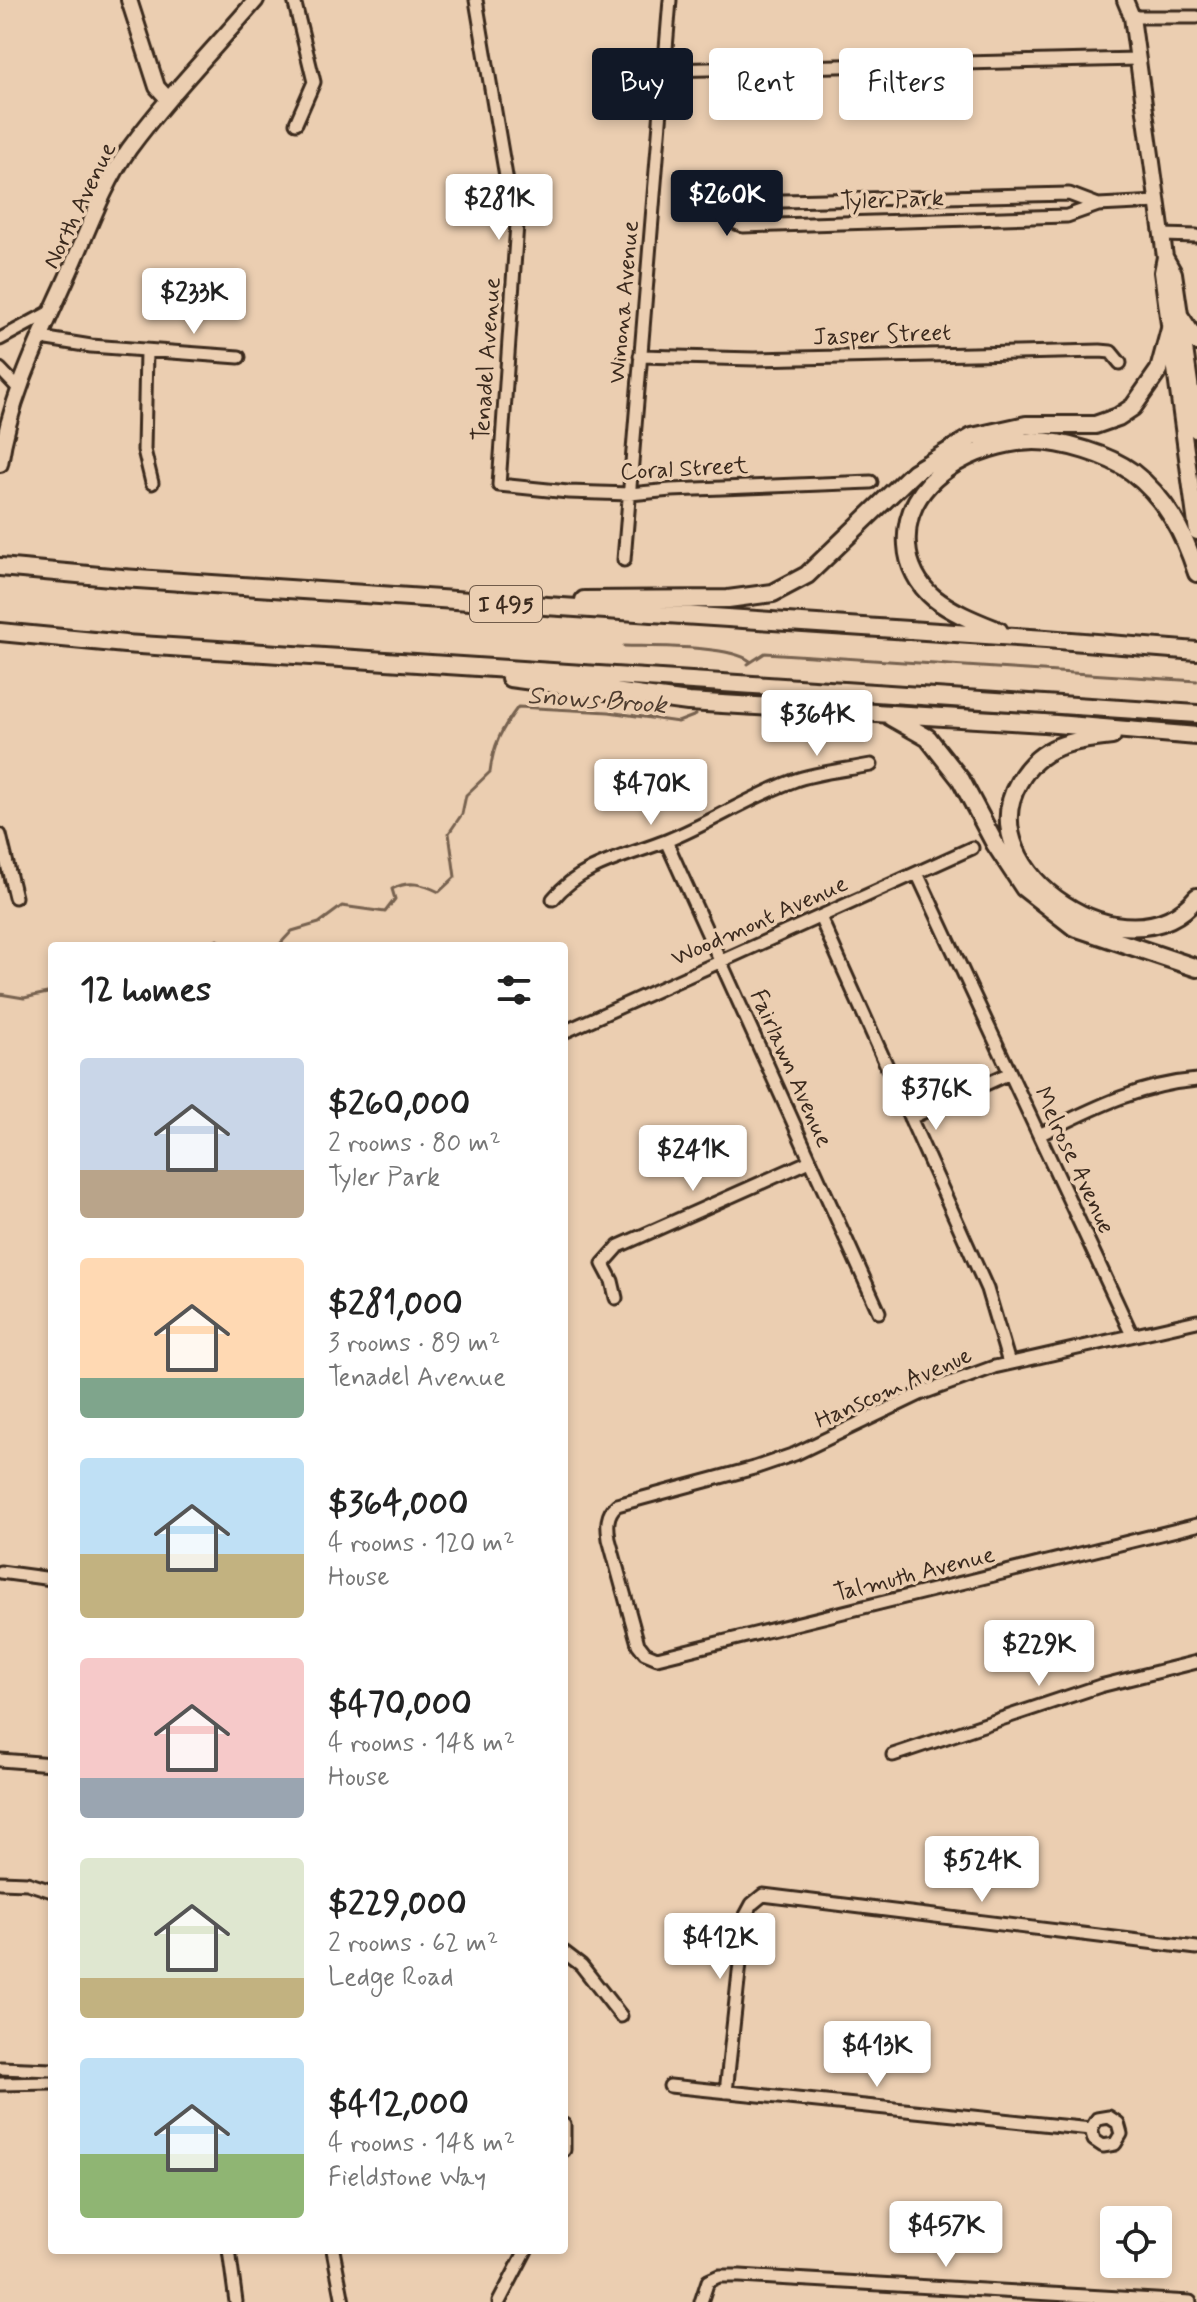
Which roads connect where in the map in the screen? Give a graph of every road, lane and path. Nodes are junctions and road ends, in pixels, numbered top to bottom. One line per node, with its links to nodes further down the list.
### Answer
1 (129, 0): 12 (main road)
2 (256, 0): 12 (main road, North Avenue)
3 (294, 0): 14 (street)
4 (476, 0): 34 (street, Tenadel Avenue)
5 (670, 0): 9 (street, Winona Avenue)
6 (1125, 0): 7 (main road)
7 (1132, 17): 8 (street); 10 (main road)
8 (1197, 17)
9 (667, 48)
10 (1138, 59): 11 (street); 15 (main road)
11 (693, 69)
12 (168, 99): 19 (main road, North Avenue)
13 (661, 120): 25 (street, Winona Avenue)
14 (296, 123)
15 (1158, 202): 16 (street, Tyler Park); 17 (main road)
16 (1098, 205): 16 (street, Tyler Park)
17 (1162, 235): 18 (street); 20 (main road)
18 (1197, 236)
19 (53, 310): 21 (main road, North Avenue); 22 (street)
20 (1176, 323): 23 (highway); 30 (main road); 36 (main road); 40 (highway)
21 (41, 338): 24 (street); 29 (main road, North Avenue)
22 (0, 339)
23 (1197, 342)
24 (146, 351): 26 (street); 33 (street)
25 (640, 356): 27 (street, Jasper Street); 35 (street, Winona Avenue)
26 (239, 357)
27 (1120, 363)
28 (0, 369): 29 (street)
29 (20, 390): 31 (main road, North Avenue)
30 (1197, 431)
31 (0, 464)
32 (871, 482): 35 (street, Coral Street)
33 (152, 483)
34 (499, 485): 35 (street, Coral Street)
35 (630, 494): 37 (street, Winona Avenue)
36 (1197, 532)
37 (624, 560)
38 (0, 567): 40 (highway, I 495)
39 (1197, 573): 42 (highway)
40 (465, 601): 42 (highway, I 495)
41 (0, 632): 44 (highway)
42 (1012, 637): 43 (highway, I 495)
43 (1197, 651)
44 (401, 662): 45 (highway); 46 (highway)
45 (882, 713): 47 (highway); 59 (highway)
46 (1197, 714)
47 (1154, 732): 48 (highway); 55 (highway)
48 (1197, 736)
49 (871, 765): 51 (street)
50 (0, 835): 54 (street)
51 (666, 841): 56 (street); 58 (street, Fairlawn Avenue)
52 (972, 848): 53 (street, Woodmont Avenue)
53 (917, 873): 57 (street, Woodmont Avenue); 61 (street, Melrose Avenue)
54 (15, 897)
55 (1197, 897)
56 (553, 899)
57 (820, 917): 58 (street, Woodmont Avenue); 63 (street)
58 (720, 962): 60 (street, Woodmont Avenue); 65 (street, Fairlawn Avenue)
59 (1197, 968)
60 (568, 1030)
61 (1010, 1073): 63 (street); 64 (street, Melrose Avenue)
62 (1197, 1080): 64 (street)
63 (910, 1118): 70 (street)
64 (1039, 1135): 69 (street, Melrose Avenue)
65 (810, 1161): 66 (street); 67 (street, Fairlawn Avenue)
66 (616, 1298)
67 (879, 1312)
68 (1197, 1321): 69 (street, Hanscom Avenue)
69 (1132, 1335): 70 (street, Hanscom Avenue)
70 (1009, 1363): 74 (street, Hanscom Avenue)
71 (1197, 1525): 74 (street, Talmuth Avenue)
72 (0, 1572): 73 (street)
73 (48, 1578)
74 (643, 1651)
75 (1197, 1662): 76 (street)
76 (893, 1755)
77 (0, 1760): 78 (street)
78 (48, 1764)
79 (0, 1882): 80 (street)
80 (48, 1890)
81 (1197, 1948): 89 (street)
82 (568, 1955): 83 (street)
83 (621, 2016)
84 (0, 2068): 85 (street)
85 (48, 2070)
86 (48, 2083): 87 (street)
87 (0, 2084)
88 (670, 2086): 89 (street)
89 (726, 2092): 90 (street)
90 (1091, 2129)
91 (230, 2254): 95 (street)
92 (334, 2254): 96 (street)
93 (524, 2254): 97 (street)
94 (1128, 2299): 98 (street); 99 (street)
95 (236, 2302)
96 (343, 2302)
97 (499, 2302)
98 (701, 2302)
99 (1190, 2302)

